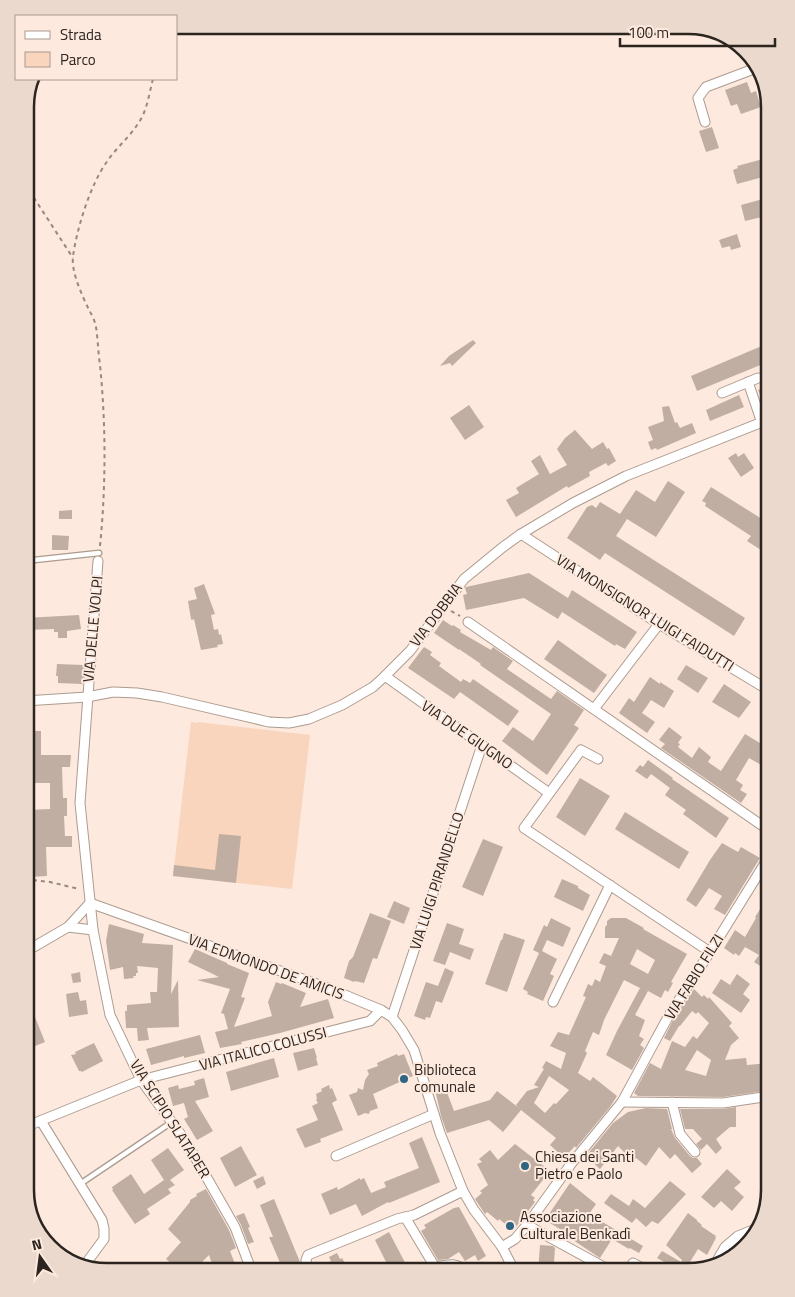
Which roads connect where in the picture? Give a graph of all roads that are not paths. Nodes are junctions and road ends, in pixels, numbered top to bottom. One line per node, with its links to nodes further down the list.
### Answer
1 (751, 70): 2 (street)
2 (704, 122)
3 (758, 378): 4 (street)
4 (748, 382): 5 (street); 6 (street)
5 (722, 393)
6 (761, 410)
7 (761, 423): 8 (street, VIA DOBBIA)
8 (521, 534): 12 (street, VIA MONSIGNOR LUIGI FAIDUTTI); 13 (street, VIA DOBBIA)
9 (99, 557): 10 (lane); 15 (street, VIA DELLE VOLPI)
10 (34, 561)
11 (468, 622): 17 (street)
12 (660, 624): 14 (street, VIA MONSIGNOR LUIGI FAIDUTTI); 17 (street)
13 (385, 676): 15 (street, VIA DOBBIA); 18 (street, VIA DUE GIUGNO)
14 (761, 686)
15 (87, 698): 16 (street, VIA DOBBIA); 24 (street)
16 (34, 701)
17 (594, 709): 21 (street)
18 (482, 745): 20 (street, VIA DUE GIUGNO); 31 (street, VIA LUIGI PIRANDELLO)
19 (598, 760): 20 (street)
20 (549, 793): 23 (street)
21 (761, 825)
22 (761, 870): 28 (street, VIA FABIO FILZI)
23 (610, 885): 28 (street); 29 (street)
24 (90, 903): 25 (street); 26 (street, VIA SCIPIO SLATAPER); 30 (street, VIA EDMONDO DE AMICIS)
25 (68, 927): 26 (street); 27 (street)
26 (93, 930): 32 (street, VIA SCIPIO SLATAPER)
27 (34, 947)
28 (710, 952): 34 (street, VIA FABIO FILZI)
29 (553, 1002)
30 (381, 1010): 31 (street, VIA EDMONDO DE AMICIS); 32 (street, VIA ITALICO COLUSSI)
31 (392, 1017): 36 (street, VIA EDMONDO DE AMICIS)
32 (141, 1080): 37 (street, VIA ITALICO COLUSSI); 38 (street, VIA SCIPIO SLATAPER)
33 (761, 1097): 35 (street)
34 (622, 1102): 35 (street); 45 (street, VIA FABIO FILZI)
35 (672, 1102): 40 (street)
36 (434, 1114): 41 (street); 43 (street, VIA EDMONDO DE AMICIS)
37 (41, 1121): 39 (street, VIA ITALICO COLUSSI); 42 (street)
38 (172, 1122): 42 (lane); 50 (street, VIA SCIPIO SLATAPER)
39 (34, 1124)
40 (695, 1152)
41 (336, 1156)
42 (80, 1184): 49 (street)
43 (463, 1191): 44 (street); 47 (street, VIA EDMONDO DE AMICIS)
44 (406, 1217): 51 (street); 52 (street)
45 (527, 1225): 47 (street, VIA FABIO FILZI); 54 (street)
46 (748, 1232): 48 (street)
47 (502, 1247): 53 (street, VIA EDMONDO DE AMICIS)
48 (720, 1256)
49 (88, 1261)
50 (249, 1263)
51 (306, 1263)
52 (433, 1263)
53 (510, 1263)
54 (597, 1263)

